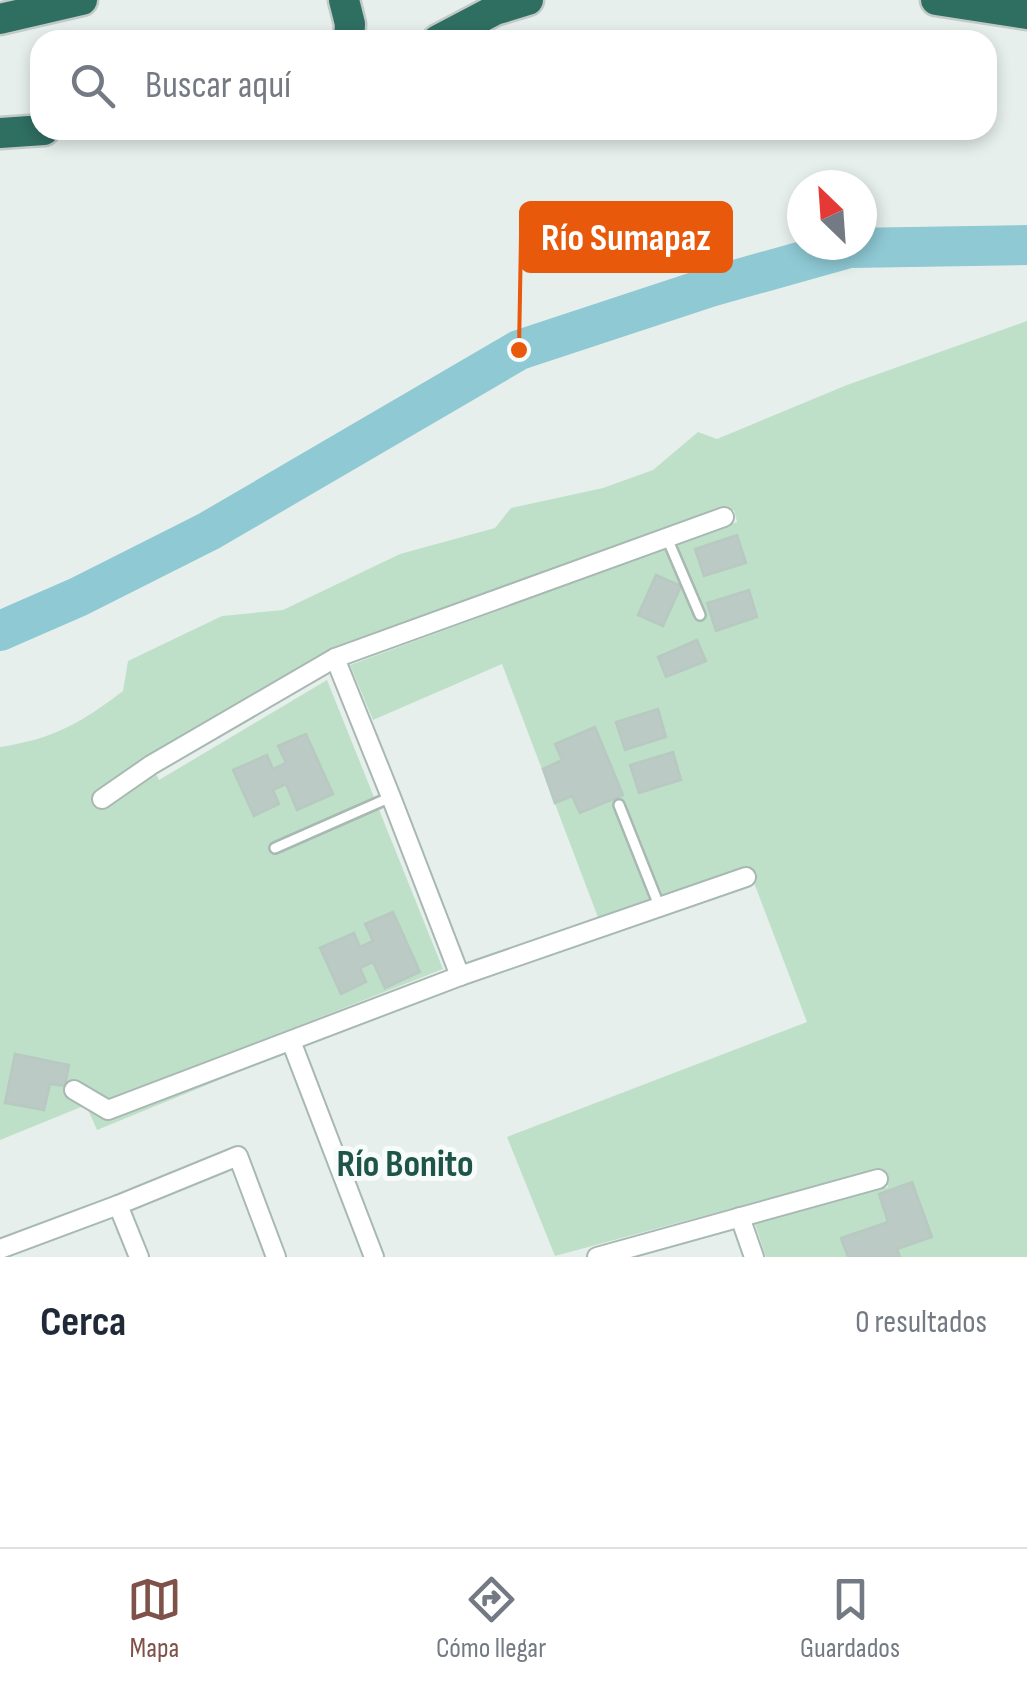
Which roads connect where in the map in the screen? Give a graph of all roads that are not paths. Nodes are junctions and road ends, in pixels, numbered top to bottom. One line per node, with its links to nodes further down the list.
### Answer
1 (82, 0): 6 (highway)
2 (344, 0): 7 (highway)
3 (528, 0): 8 (highway)
4 (936, 0): 5 (highway)
5 (1024, 14)
6 (0, 19)
7 (350, 30)
8 (457, 30)
9 (30, 131): 10 (highway)
10 (0, 134)
11 (724, 517): 12 (street)
12 (667, 538): 13 (lane); 14 (street)
13 (700, 615)
14 (336, 658): 15 (street); 16 (street)
15 (392, 797): 18 (lane); 21 (street)
16 (102, 799)
17 (619, 805): 20 (lane)
18 (275, 848)
19 (746, 877): 20 (street)
20 (660, 908): 21 (street)
21 (460, 976): 22 (street)
22 (291, 1040): 23 (street); 30 (street)
23 (74, 1090)
24 (878, 1179): 26 (street)
25 (118, 1205): 27 (street); 28 (street); 29 (street)
26 (740, 1217): 31 (street); 32 (street)
27 (0, 1250)
28 (139, 1257)
29 (276, 1257)
30 (374, 1257)
31 (597, 1257)
32 (754, 1257)

